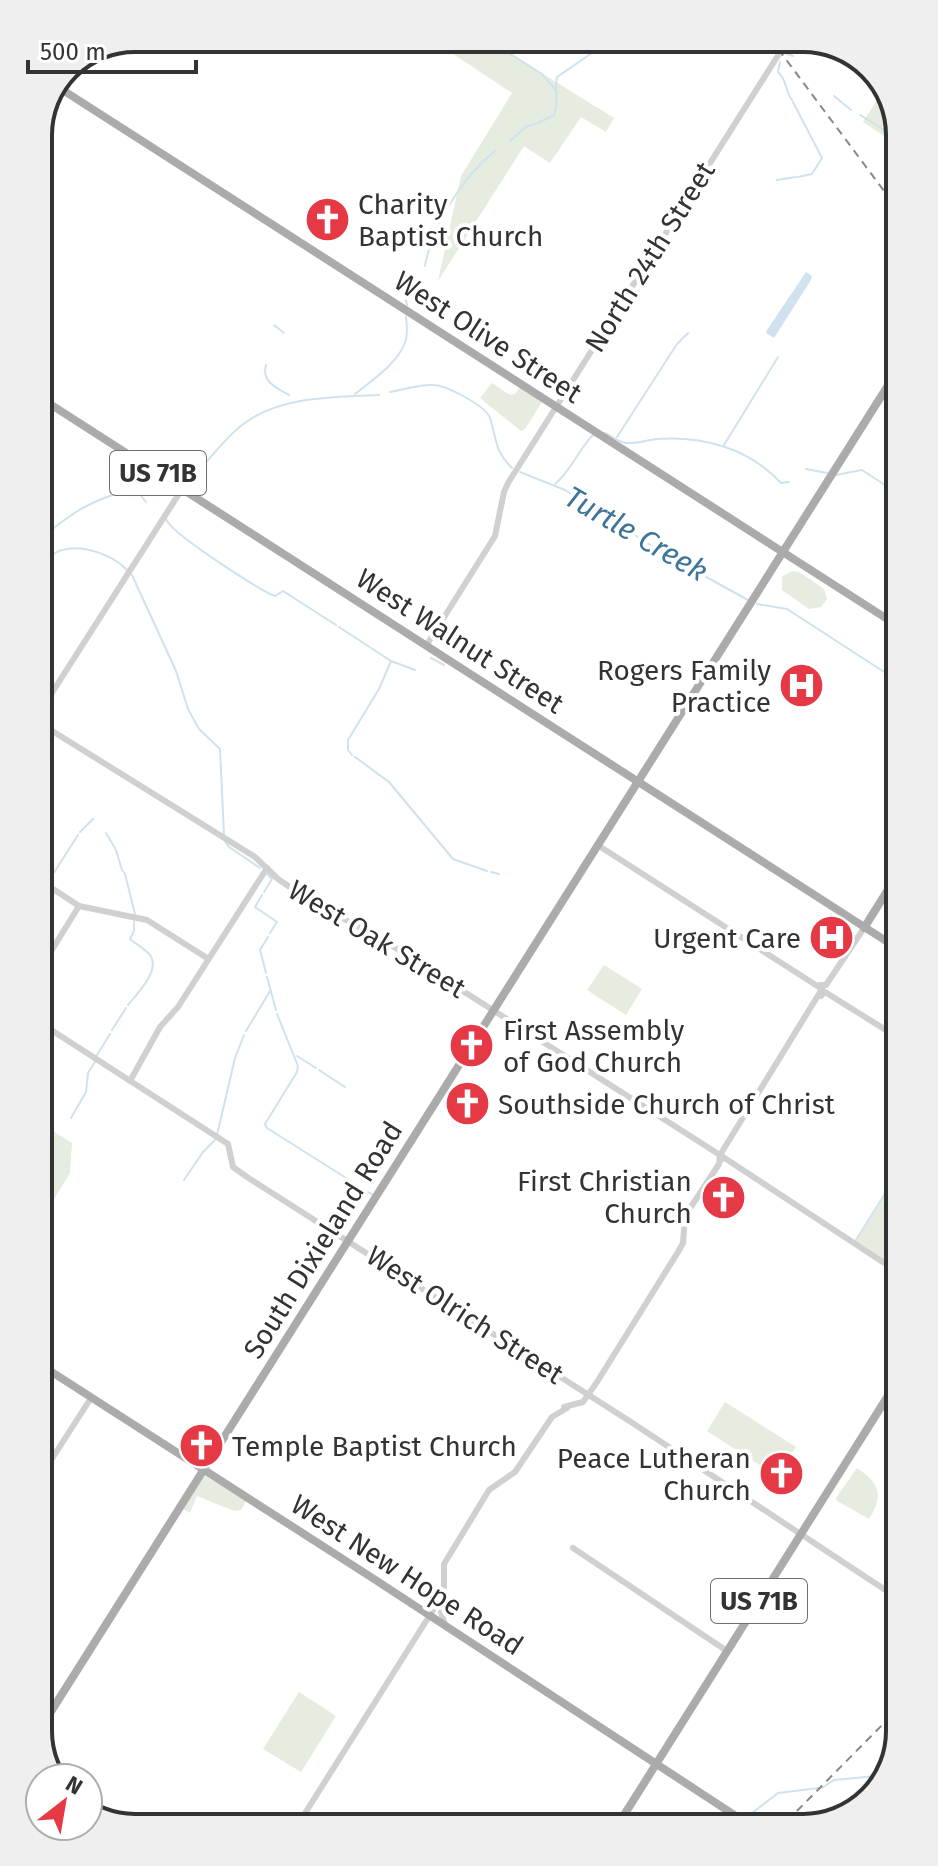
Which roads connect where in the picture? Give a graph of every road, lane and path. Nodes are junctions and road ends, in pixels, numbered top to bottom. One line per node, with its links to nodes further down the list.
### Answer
1 (780, 52): 5 (street, North 24th Street)
2 (65, 91): 5 (main road, West Olive Street)
3 (886, 389): 7 (main road, South Dixieland Road)
4 (52, 405): 6 (main road, West Walnut Street / US 71B)
5 (555, 407): 7 (main road, West Olive Street); 9 (street, North 24th Street)
6 (182, 489): 9 (main road, West Walnut Street / US 71B); 10 (street)
7 (784, 554): 8 (main road, West Olive Street); 12 (main road, South Dixieland Road)
8 (886, 618)
9 (426, 646): 12 (main road, West Walnut Street / US 71B)
10 (52, 693)
11 (52, 731): 14 (street, West Oak Street)
12 (638, 782): 13 (main road, South Dixieland Road); 18 (main road, West Walnut Street / US 71B)
13 (599, 846): 22 (street); 23 (main road, South Dixieland Road)
14 (267, 868): 21 (street); 23 (street, West Oak Street)
15 (52, 888): 17 (street)
16 (886, 893): 18 (main road)
17 (79, 906): 20 (street); 21 (street)
18 (864, 928): 19 (main road, West Walnut Street / US 71B); 22 (street)
19 (886, 941)
20 (52, 950)
21 (207, 958): 26 (street)
22 (825, 989): 25 (street); 27 (street)
23 (493, 1010): 27 (street, West Oak Street); 28 (main road, South Dixieland Road)
24 (52, 1030): 26 (street, West Olrich Street)
25 (886, 1030)
26 (130, 1081): 28 (street, West Olrich Street)
27 (721, 1157): 29 (street, West Oak Street); 31 (street)
28 (349, 1241): 31 (street, West Olrich Street); 35 (main road, South Dixieland Road)
29 (886, 1264)
30 (52, 1372): 32 (main road, West New Hope Road)
31 (589, 1395): 36 (street, West Olrich Street); 39 (street)
32 (91, 1398): 34 (street); 35 (main road, West New Hope Road)
33 (886, 1399): 36 (main road, US 71B)
34 (52, 1459)
35 (203, 1470): 40 (main road, West New Hope Road); 43 (main road, South Dixieland Road)
36 (801, 1534): 38 (street, West Olrich Street); 42 (main road, US 71B)
37 (573, 1548): 42 (street)
38 (886, 1590)
39 (443, 1594): 40 (street); 41 (street)
40 (430, 1616): 41 (main road, West New Hope Road); 45 (street)
41 (445, 1625): 44 (main road, West New Hope Road)
42 (727, 1651): 44 (main road, US 71B)
43 (52, 1710)
44 (656, 1764): 46 (main road, US 71B); 47 (main road, West New Hope Road)
45 (305, 1814)
46 (625, 1814)
47 (733, 1814)

